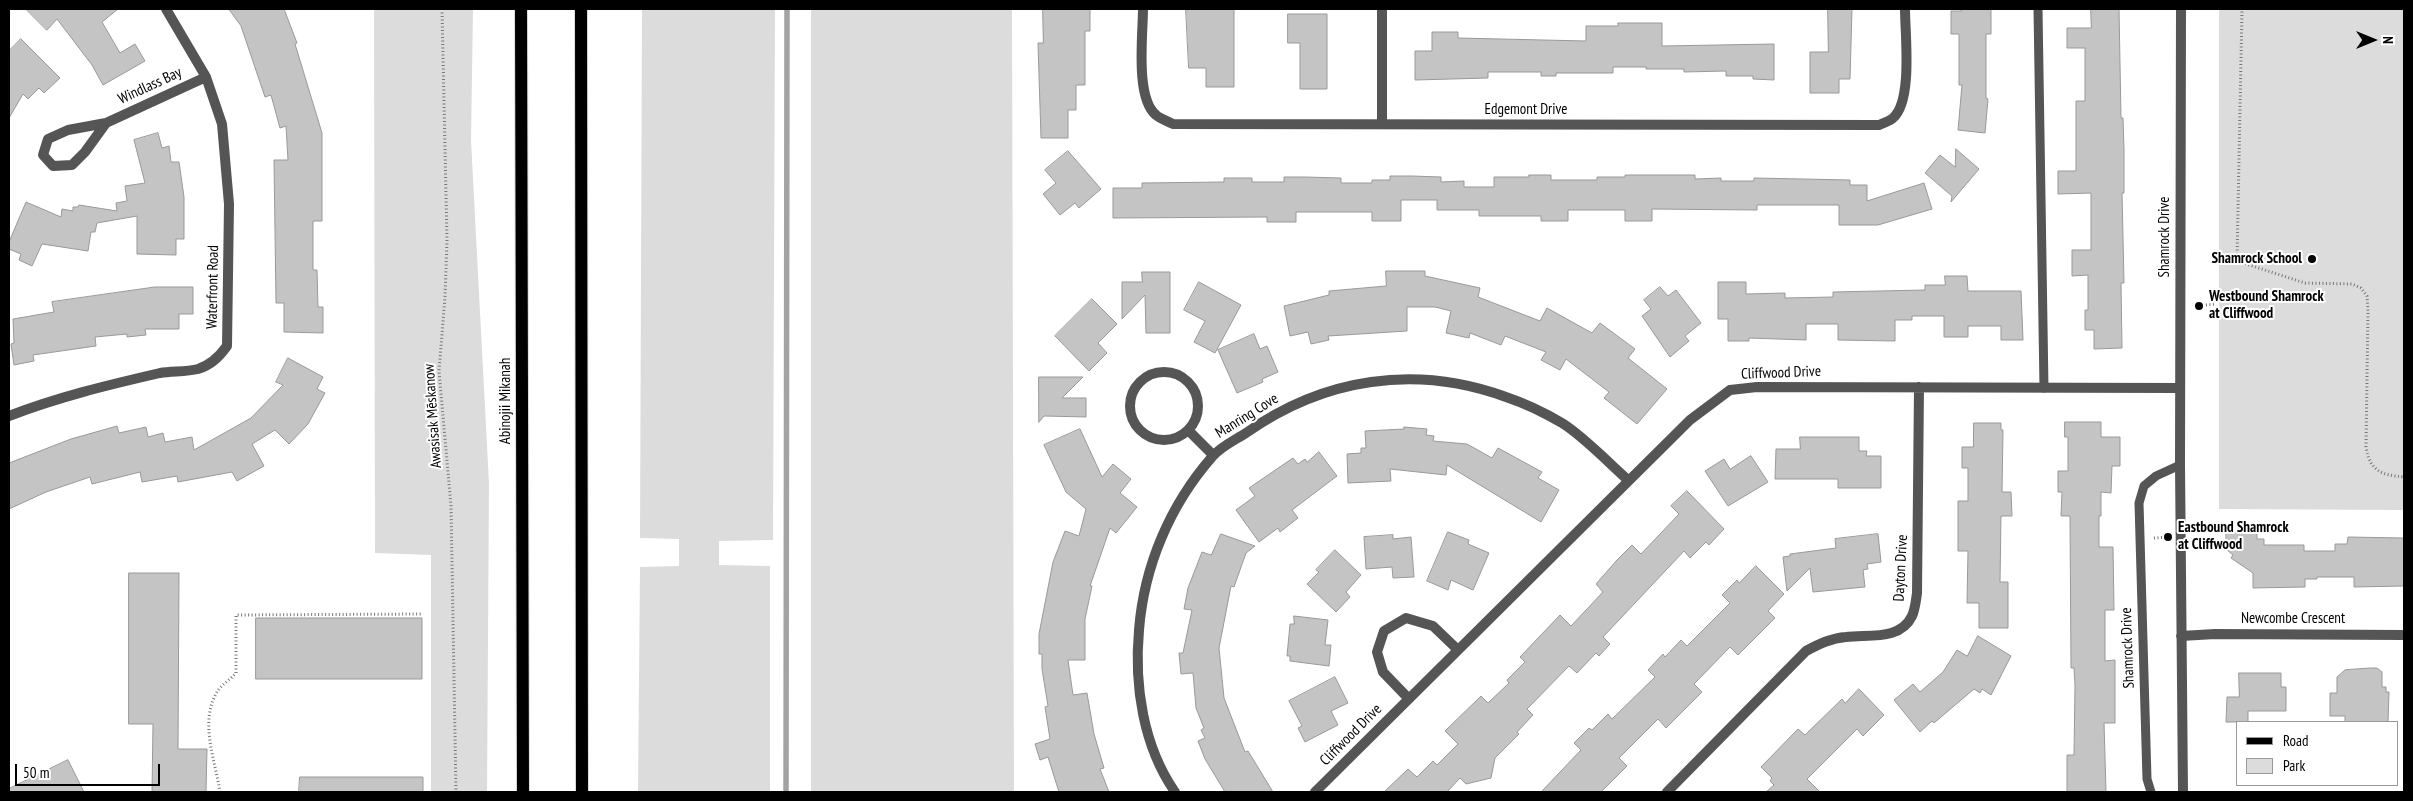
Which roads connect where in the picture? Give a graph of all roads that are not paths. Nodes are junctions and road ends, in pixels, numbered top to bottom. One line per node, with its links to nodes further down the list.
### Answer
1 (166, 9): 9 (street, Waterfront Road)
2 (521, 9): 24 (main road, Abinojii Mikanah)
3 (581, 9): 27 (main road)
4 (1143, 9): 11 (street, Edgemont Drive)
5 (1382, 9): 11 (street)
6 (1905, 9): 11 (street, Edgemont Drive)
7 (2038, 9): 13 (lane)
8 (2181, 9): 14 (street, Shamrock Drive)
9 (206, 77): 10 (street, Windlass Bay); 15 (street, Waterfront Road)
10 (106, 123): 10 (street, Windlass Bay)
11 (1382, 124)
12 (1919, 387): 13 (street, Cliffwood Drive); 19 (street, Cliffwood Drive); 30 (street, Dayton Drive)
13 (2044, 388): 14 (street, Cliffwood Drive)
14 (2180, 388): 18 (street, Shamrock Drive)
15 (9, 416)
16 (1188, 430): 16 (street); 17 (street)
17 (1213, 455): 19 (street, Manring Cove); 28 (street, Manring Cove)
18 (2180, 464): 21 (street, Shamrock Drive); 31 (lane, Shamrock Drive)
19 (1628, 480): 22 (street, Cliffwood Drive)
20 (2404, 635): 21 (street, Newcombe Crescent)
21 (2181, 636): 32 (street, Shamrock Drive)
22 (1457, 649): 23 (street, Cliffwood Drive); 23 (street)
23 (1409, 699): 29 (street, Cliffwood Drive)
24 (523, 765): 25 (main road); 26 (main road, Abinojii Mikanah)
25 (518, 792)
26 (523, 792)
27 (582, 792)
28 (1175, 792)
29 (1315, 792)
30 (1667, 792)
31 (2151, 792)
32 (2183, 792)

